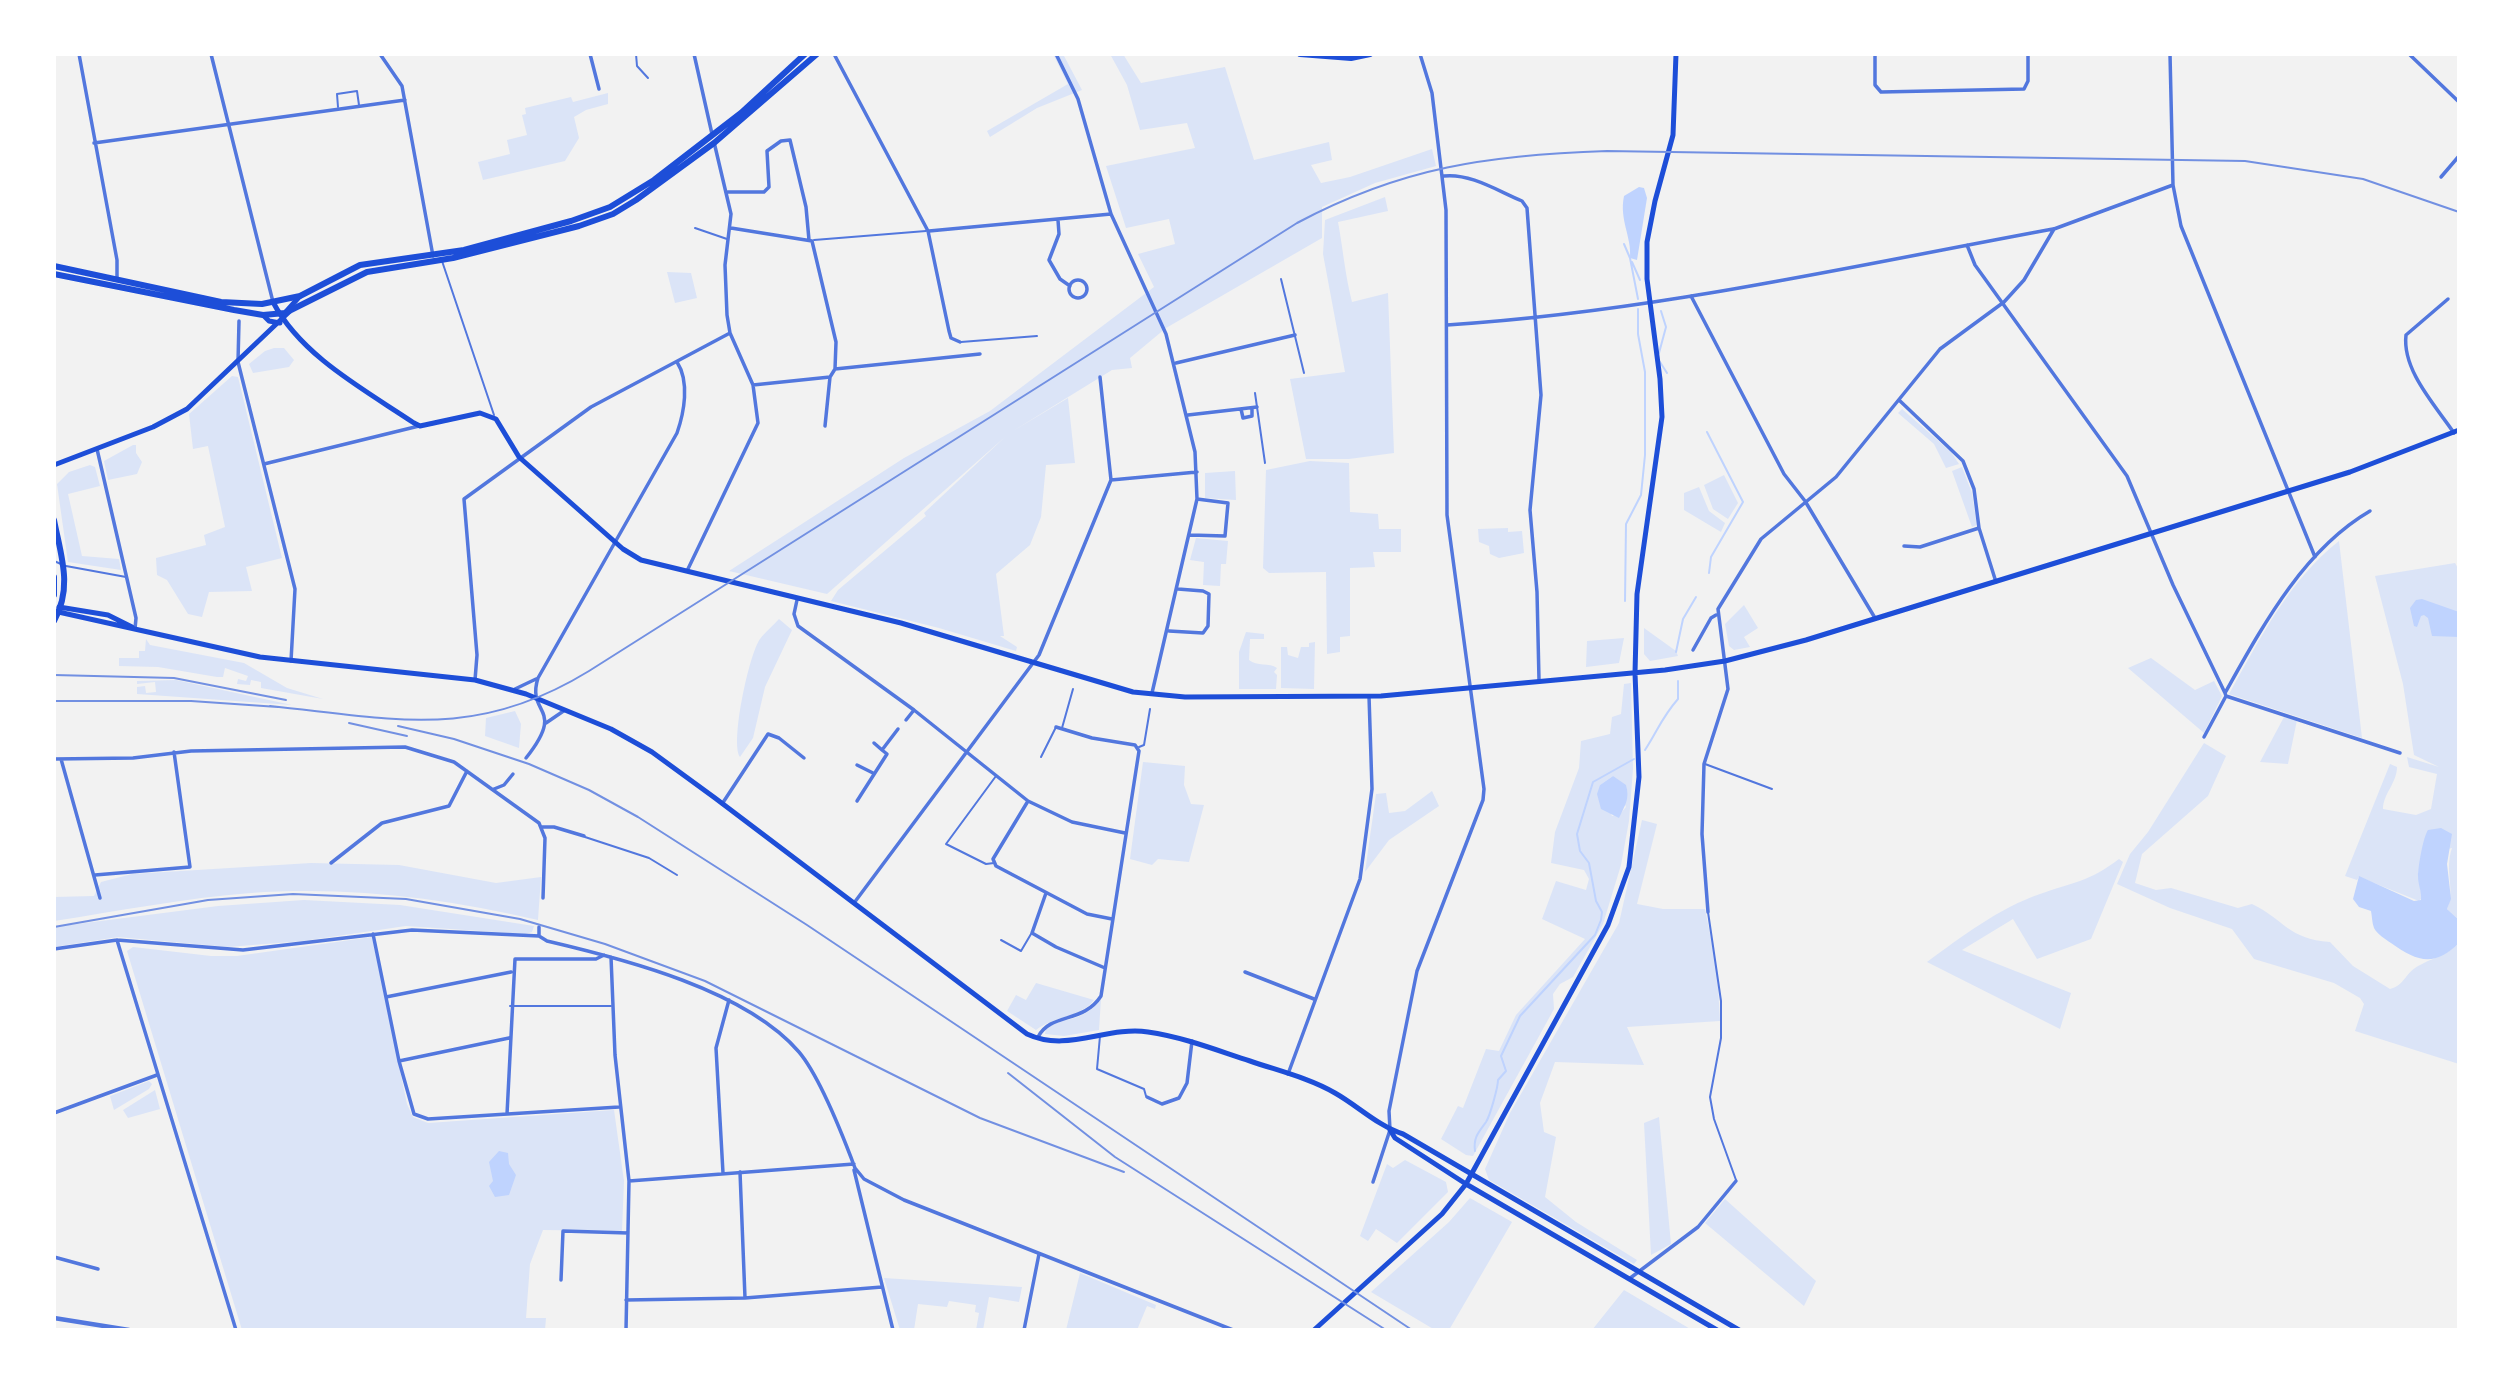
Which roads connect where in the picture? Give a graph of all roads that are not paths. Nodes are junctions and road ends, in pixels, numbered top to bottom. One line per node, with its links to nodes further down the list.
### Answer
1 (79, 54): 27 (street)
2 (211, 54): 25 (street)
3 (380, 54): 21 (street)
4 (590, 54): 20 (street)
5 (635, 54): 19 (lane)
6 (694, 54): 26 (street)
7 (804, 54): 26 (main road)
8 (817, 54): 26 (main road)
9 (834, 54): 38 (street)
10 (1056, 54): 33 (street)
11 (1300, 54): 12 (main road)
12 (1370, 54)
13 (1420, 54): 29 (street)
14 (1676, 54): 53 (main road)
15 (1875, 54): 16 (street)
16 (2028, 54)
17 (2170, 54): 31 (street)
18 (2409, 54): 22 (street)
19 (648, 78)
20 (599, 89)
21 (405, 100): 23 (street); 42 (street)
22 (2459, 102)
23 (359, 106): 24 (street); 24 (lane)
24 (338, 108): 25 (street)
25 (228, 122): 27 (street); 52 (street)
26 (713, 139): 32 (street); 42 (main road)
27 (94, 143): 45 (street)
28 (2459, 156): 30 (street)
29 (1443, 176): 56 (street); 58 (street)
30 (2441, 177)
31 (2173, 185): 37 (street); 88 (street)
32 (728, 192): 36 (street); 40 (street)
33 (1111, 214): 34 (street); 66 (street)
34 (1058, 219): 38 (street); 47 (street)
35 (695, 228): 39 (lane)
36 (731, 228): 39 (street); 40 (street)
37 (2054, 229): 41 (street); 54 (street)
38 (928, 231): 40 (lane); 62 (street)
39 (728, 239): 59 (street)
40 (811, 240): 67 (street)
41 (1967, 245): 50 (street); 54 (street)
42 (436, 258): 49 (main road); 55 (main road); 77 (lane)
43 (54, 266): 45 (main road)
44 (54, 274): 48 (main road)
45 (117, 279): 48 (street); 52 (main road)
46 (1281, 279): 60 (lane)
47 (1070, 286): 47 (street)
48 (116, 288): 55 (main road)
49 (300, 296): 52 (main road); 55 (main road)
50 (1691, 296): 53 (street); 90 (street)
51 (2448, 299): 80 (street)
52 (273, 302): 55 (main road)
53 (1649, 302): 56 (street); 118 (main road)
54 (2004, 302): 73 (street); 94 (street)
55 (283, 318): 64 (main road); 78 (main road)
56 (1536, 319): 58 (street); 121 (street)
57 (239, 321): 64 (street)
58 (1447, 325): 122 (street)
59 (730, 333): 65 (street); 71 (street)
60 (1295, 335): 66 (street); 68 (lane)
61 (1037, 336): 62 (lane)
62 (960, 342)
63 (980, 354): 67 (street)
64 (238, 362): 81 (main road); 84 (street)
65 (677, 362): 82 (street); 96 (street)
66 (1176, 363): 76 (street)
67 (835, 369): 69 (street)
68 (1304, 373)
69 (830, 377): 71 (street); 79 (street)
70 (1100, 377): 87 (street)
71 (753, 386): 101 (street)
72 (1255, 393): 74 (lane)
73 (1899, 400): 90 (street); 93 (street)
74 (1254, 408): 75 (street); 75 (street); 83 (lane)
75 (1241, 409): 76 (street)
76 (1188, 415): 86 (street)
77 (496, 419): 78 (main road); 82 (main road)
78 (420, 426): 84 (street)
79 (824, 426)
80 (2456, 432): 88 (main road)
81 (97, 449): 85 (main road); 103 (street)
82 (519, 457): 96 (main road); 120 (street)
83 (1265, 463)
84 (264, 464): 116 (street)
85 (54, 465)
86 (1197, 472): 87 (street); 89 (street)
87 (1111, 480): 117 (street)
88 (2287, 491): 94 (main road); 98 (street)
89 (1197, 499): 95 (street); 95 (street)
90 (1805, 501): 109 (street); 110 (street)
91 (2370, 511): 98 (street)
92 (54, 520): 100 (main road)
93 (1979, 528): 97 (street); 104 (street)
94 (2150, 534): 104 (main road); 125 (street)
95 (1190, 535): 105 (street)
96 (617, 542): 101 (main road); 119 (street)
97 (1904, 546)
98 (2315, 557): 125 (street)
99 (54, 561): 100 (lane)
100 (63, 565): 103 (lane); 108 (main road)
101 (686, 572): 107 (main road)
102 (54, 576): 106 (main road)
103 (127, 578): 112 (street)
104 (1996, 582): 110 (main road)
105 (1178, 589): 113 (street); 113 (street)
106 (54, 595)
107 (797, 600): 117 (main road); 131 (street)
108 (57, 609): 111 (main road); 112 (main road)
109 (1716, 615): 114 (street); 115 (street)
110 (1875, 618): 115 (main road)
111 (54, 621)
112 (135, 629): 116 (main road)
113 (1168, 631): 126 (street)
114 (1693, 650)
115 (1725, 660): 118 (main road); 148 (street)
116 (292, 661): 120 (main road)
117 (1033, 663): 126 (main road); 140 (street)
118 (1634, 673): 121 (main road); 203 (main road)
119 (538, 678): 124 (street); 128 (street)
120 (475, 680): 124 (main road)
121 (1539, 680): 122 (main road)
122 (1472, 687): 127 (main road); 199 (street)
123 (1073, 689): 134 (lane)
124 (513, 690): 128 (main road)
125 (2225, 694): 136 (street); 142 (street)
126 (1152, 695): 127 (main road)
127 (1369, 696): 184 (street)
128 (536, 698): 129 (main road); 133 (street)
129 (565, 709): 133 (street); 158 (main road)
130 (1150, 709): 138 (lane)
131 (914, 710): 132 (street); 140 (street)
132 (906, 720)
133 (546, 723): 144 (street)
134 (1059, 728): 138 (street); 143 (lane)
135 (898, 729): 139 (street)
136 (2204, 737)
137 (874, 743): 139 (street)
138 (1138, 747): 160 (street)
139 (882, 750): 151 (street)
140 (966, 750): 153 (street); 169 (street)
141 (174, 752): 147 (street); 150 (street); 164 (street)
142 (2400, 753)
143 (1041, 757)
144 (526, 758)
145 (804, 758): 158 (street)
146 (54, 759): 147 (street)
147 (61, 759): 164 (street)
148 (1704, 764): 155 (lane); 170 (street)
149 (857, 765): 151 (street)
150 (467, 771): 154 (street); 163 (street)
151 (873, 773): 156 (street)
152 (513, 774): 154 (street)
153 (996, 776): 157 (street); 162 (lane)
154 (494, 789): 159 (street)
155 (1772, 789)
156 (857, 801)
157 (1027, 801): 160 (street); 162 (street)
158 (722, 804): 169 (main road)
159 (541, 827): 161 (street); 168 (street)
160 (1125, 833): 171 (street)
161 (584, 836): 165 (lane)
162 (995, 862): 166 (street)
163 (331, 863)
164 (95, 875): 167 (street)
165 (677, 875)
166 (1046, 893): 171 (street); 173 (street)
167 (100, 898)
168 (543, 898)
169 (853, 905): 190 (main road)
170 (1708, 912): 205 (lane)
171 (1112, 919): 180 (street)
172 (539, 927): 175 (street)
173 (1032, 933): 177 (lane); 180 (street)
174 (373, 934): 175 (street); 176 (street); 183 (street)
175 (539, 936): 179 (street)
176 (117, 940): 178 (street); 194 (street)
177 (1001, 940)
178 (54, 949)
179 (608, 956): 181 (street); 185 (street); 187 (street)
180 (1105, 968): 190 (street)
181 (512, 972): 183 (street); 186 (street)
182 (1245, 972): 184 (street)
183 (386, 997): 192 (street)
184 (1314, 999): 193 (street)
185 (729, 1000): 200 (street); 202 (street)
186 (510, 1006): 187 (lane); 189 (street)
187 (612, 1006): 196 (street)
188 (1100, 1036): 190 (main road); 191 (main road); 195 (lane)
189 (509, 1038): 192 (street); 198 (street)
190 (1037, 1039)
191 (1192, 1041): 193 (main road); 195 (street)
192 (399, 1061): 198 (street)
193 (1288, 1074): 199 (main road)
194 (157, 1075): 197 (street); 220 (street)
195 (1147, 1097)
196 (619, 1107): 198 (street); 204 (street)
197 (54, 1113)
198 (507, 1114)
199 (1390, 1130): 203 (main road); 206 (street); 207 (main road)
200 (854, 1164): 201 (street); 209 (street); 215 (street)
201 (740, 1172): 202 (street); 216 (street)
202 (723, 1173): 204 (street)
203 (1471, 1176): 207 (main road); 212 (main road)
204 (629, 1181): 208 (street)
205 (1736, 1181): 212 (street)
206 (1373, 1182)
207 (1465, 1184): 213 (main road); 225 (main road)
208 (628, 1233): 214 (street); 217 (street)
209 (1039, 1254): 223 (street); 224 (street)
210 (54, 1257): 211 (street)
211 (98, 1269)
212 (1637, 1271): 213 (street); 227 (main road)
213 (1629, 1279): 226 (main road)
214 (561, 1280)
215 (882, 1287): 216 (street); 222 (street)
216 (746, 1298): 217 (street)
217 (626, 1300): 221 (street)
218 (54, 1318): 219 (street)
219 (129, 1330)
220 (235, 1330)
221 (626, 1330)
222 (893, 1330)
223 (1024, 1330)
224 (1233, 1330)
225 (1314, 1330)
226 (1717, 1330)
227 (1739, 1330)

